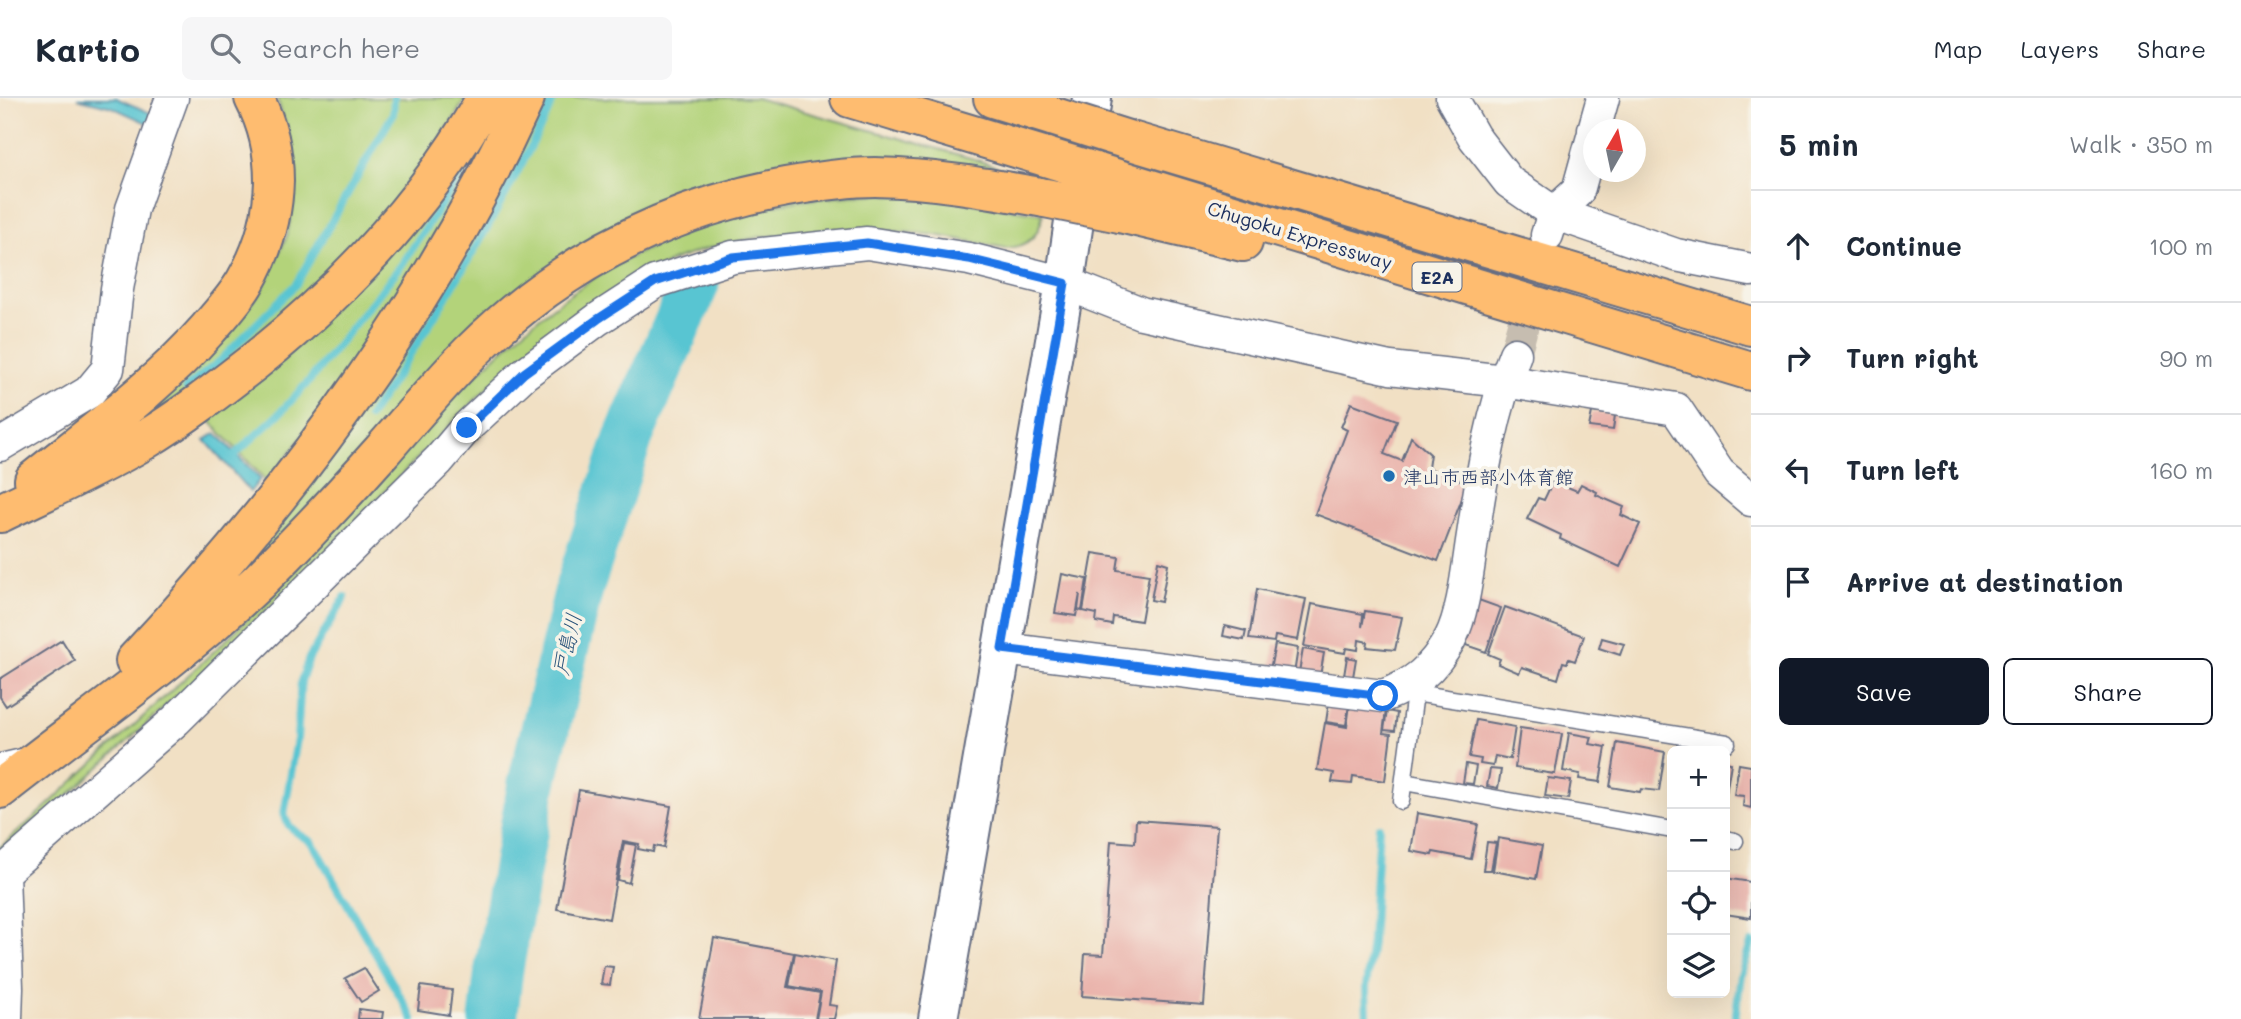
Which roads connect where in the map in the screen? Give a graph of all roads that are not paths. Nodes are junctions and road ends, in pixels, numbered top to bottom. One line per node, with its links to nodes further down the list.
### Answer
1 (172, 98): 19 (street)
2 (254, 98): 21 (highway)
3 (486, 98): 21 (highway)
4 (525, 98): 25 (highway)
5 (850, 98): 12 (highway, bridge)
6 (993, 98): 16 (highway, E2A, bridge)
7 (1093, 98): 15 (street)
8 (1452, 98): 13 (street)
9 (1603, 98): 10 (street)
10 (1597, 119)
11 (1583, 170): 13 (street)
12 (1122, 197): 18 (highway); 25 (highway, bridge)
13 (1551, 224): 14 (street)
14 (1751, 270)
15 (1065, 283): 17 (street); 22 (street); 31 (street)
16 (1751, 326)
17 (1509, 368): 20 (street); 23 (street)
18 (1751, 370)
19 (0, 445)
20 (1751, 500)
21 (0, 510)
22 (1002, 649): 23 (street); 33 (street)
23 (1420, 683): 24 (lane); 27 (lane)
24 (1727, 743)
25 (49, 751): 26 (lane); 28 (highway)
26 (0, 762)
27 (1404, 782): 29 (lane); 30 (lane)
28 (0, 789)
29 (1401, 802)
30 (1667, 829)
31 (1, 874): 32 (street)
32 (6, 1019)
33 (938, 1019)

